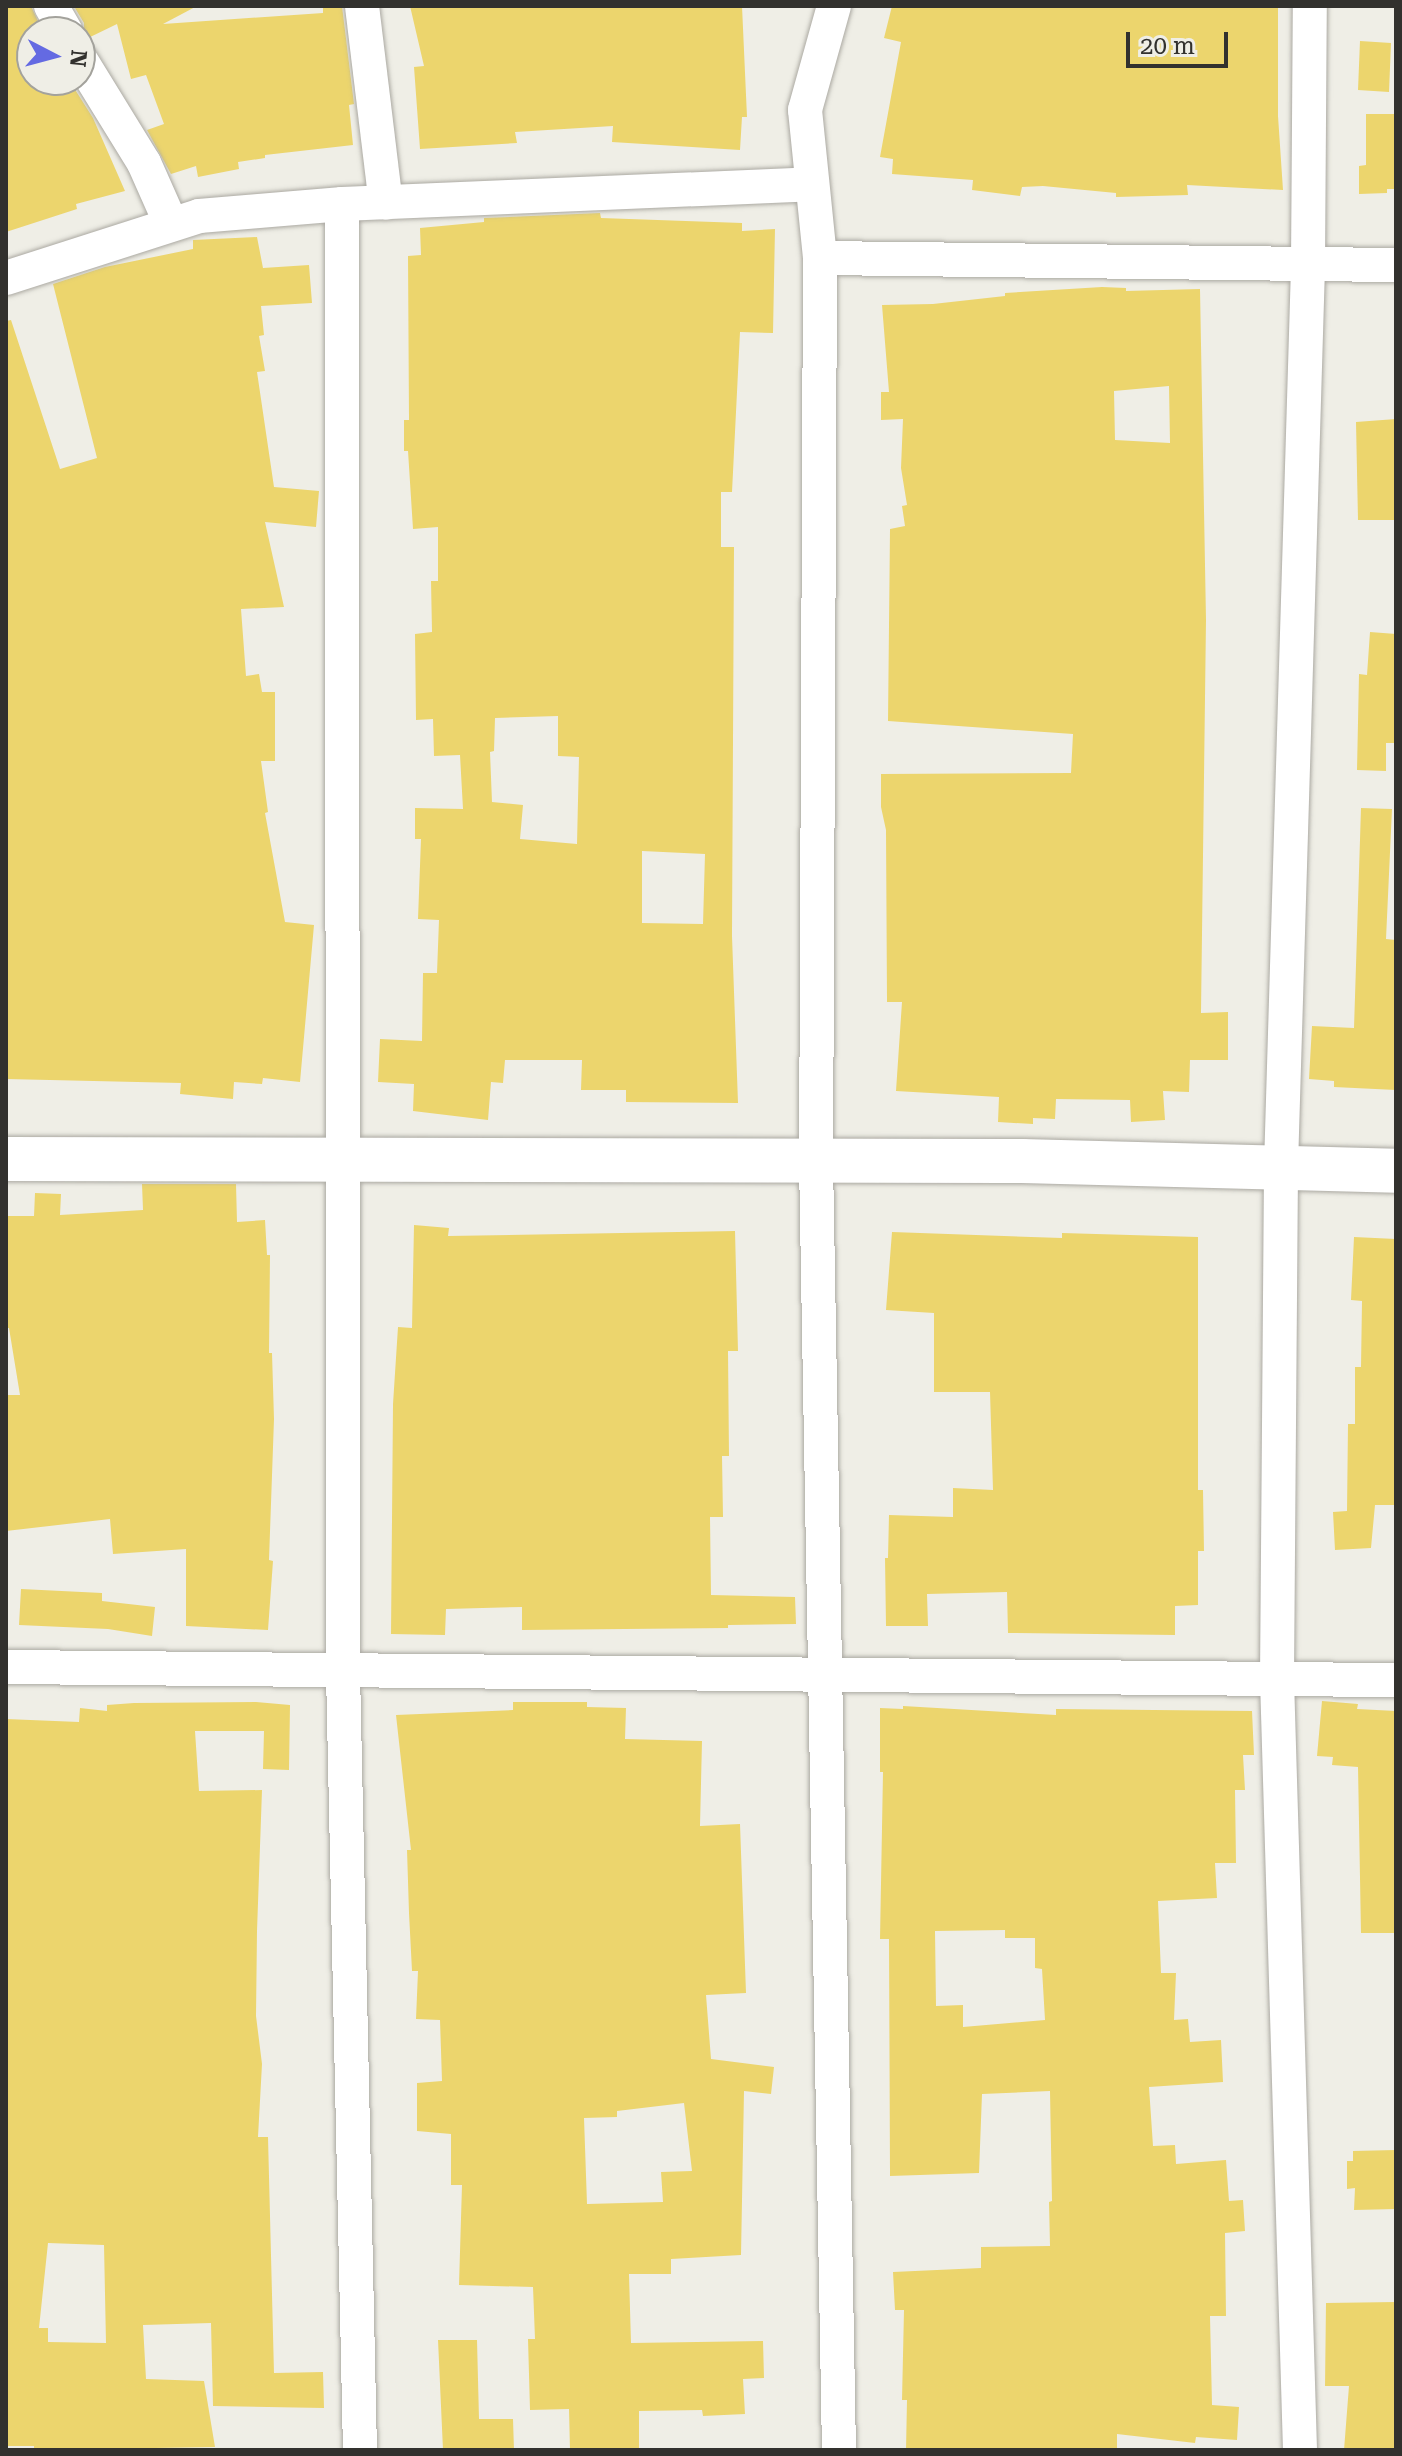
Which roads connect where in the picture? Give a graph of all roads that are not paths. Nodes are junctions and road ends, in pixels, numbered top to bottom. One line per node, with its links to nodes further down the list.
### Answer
1 (362, 6): 6 (street)
2 (834, 6): 5 (street)
3 (1310, 6): 10 (street)
4 (96, 85): 8 (street)
5 (812, 184): 6 (street); 9 (street)
6 (386, 203): 7 (street)
7 (342, 204): 8 (street); 14 (street)
8 (171, 224): 12 (street)
9 (820, 258): 10 (street); 15 (street)
10 (1308, 265): 11 (street); 16 (street)
11 (1396, 265)
12 (6, 278)
13 (6, 1159): 14 (main road)
14 (342, 1160): 15 (main road); 19 (street)
15 (816, 1161): 16 (main road); 20 (street)
16 (1281, 1166): 17 (main road); 21 (street)
17 (1396, 1171)
18 (6, 1667): 19 (street)
19 (343, 1672): 20 (street); 23 (street)
20 (825, 1675): 21 (street); 24 (street)
21 (1277, 1679): 22 (street); 25 (street)
22 (1396, 1680)
23 (360, 2450)
24 (839, 2450)
25 (1300, 2450)

